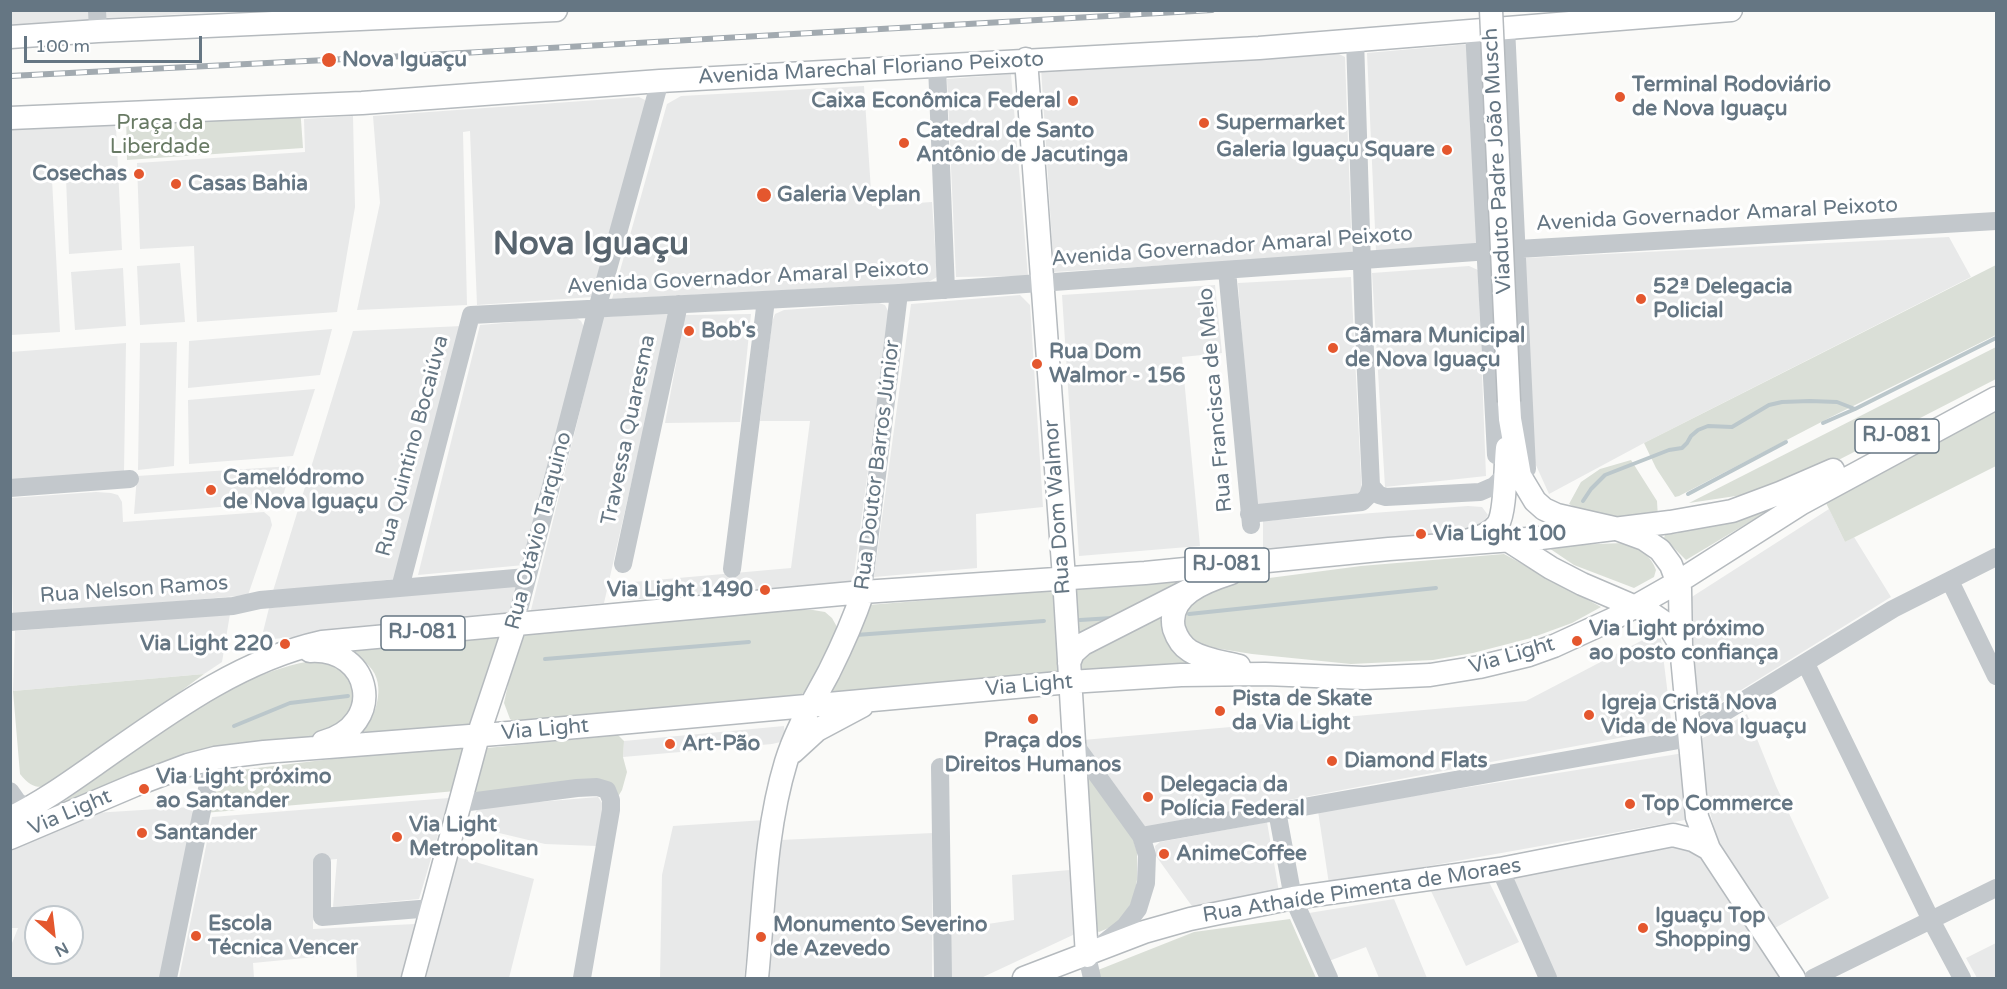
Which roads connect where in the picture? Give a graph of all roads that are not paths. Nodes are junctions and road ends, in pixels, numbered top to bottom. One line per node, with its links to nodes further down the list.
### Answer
1 (556, 10): 4 (main road)
2 (1491, 10): 29 (main road, Viaduto Padre João Musch, bridge)
3 (1731, 10): 7 (main road, Avenida Marechal Floriano Peixoto)
4 (400, 14): 5 (main road)
5 (358, 15): 6 (main road)
6 (97, 21): 9 (main road)
7 (1506, 27): 8 (main road, Avenida Marechal Floriano Peixoto); 16 (street)
8 (1474, 29): 10 (main road, Avenida Marechal Floriano Peixoto); 17 (street)
9 (10, 38)
10 (1355, 39): 11 (main road, Avenida Marechal Floriano Peixoto); 18 (street)
11 (1026, 59): 12 (main road, Avenida Marechal Floriano Peixoto); 20 (main road, Rua Dom Walmor)
12 (937, 66): 13 (main road, Avenida Marechal Floriano Peixoto); 21 (street)
13 (660, 81): 14 (main road, Avenida Marechal Floriano Peixoto); 25 (street, Rua Otávio Tarquino)
14 (10, 118)
15 (1996, 221): 16 (street, Avenida Governador Amaral Peixoto)
16 (1518, 249): 17 (street, Avenida Governador Amaral Peixoto); 29 (street)
17 (1486, 252): 18 (street, Avenida Governador Amaral Peixoto); 29 (street)
18 (1362, 261): 19 (street, Avenida Governador Amaral Peixoto); 31 (street)
19 (1227, 270): 20 (street, Avenida Governador Amaral Peixoto); 31 (street, Rua Francisca de Melo)
20 (1042, 283): 21 (street, Avenida Governador Amaral Peixoto); 41 (main road, Rua Dom Walmor)
21 (946, 290): 22 (street, Avenida Governador Amaral Peixoto)
22 (899, 293): 23 (street, Avenida Governador Amaral Peixoto); 46 (street, Rua Doutor Barros Júnior)
23 (766, 300): 24 (street, Avenida Governador Amaral Peixoto); 39 (street)
24 (680, 304): 25 (street, Avenida Governador Amaral Peixoto); 38 (street, Travessa Quaresma)
25 (597, 309): 26 (street, Avenida Governador Amaral Peixoto); 40 (street, Rua Otávio Tarquino)
26 (471, 315): 45 (street, Rua Quintino Bocaiúva)
27 (1996, 383): 33 (main road, Via Light / RJ-081)
28 (1996, 398): 43 (main road, Via Light / RJ-081)
29 (1512, 475): 31 (street); 33 (main road); 35 (main road, Viaduto Padre João Musch)
30 (130, 479): 32 (street)
31 (1371, 486)
32 (10, 488)
33 (1614, 528): 34 (main road, Via Light / RJ-081); 43 (main road)
34 (1509, 541): 35 (main road, Via Light / RJ-081); 48 (main road)
35 (1455, 544): 36 (main road, Via Light / RJ-081)
36 (1303, 557): 41 (main road, Via Light / RJ-081); 44 (main road)
37 (1996, 557): 42 (street)
38 (623, 564)
39 (732, 570)
40 (527, 577): 45 (street, Rua Nelson Ramos); 50 (street, Rua Otávio Tarquino)
41 (1064, 578): 46 (main road, Via Light / RJ-081); 55 (main road, Rua Dom Walmor)
42 (1950, 581): 54 (street); 57 (street)
43 (1678, 582): 48 (main road, Via Light / RJ-081); 52 (main road)
44 (1197, 587): 55 (main road); 56 (main road)
45 (400, 588): 49 (street, Rua Nelson Ramos)
46 (863, 592): 47 (main road, Via Light / RJ-081); 51 (main road, Rua Doutor Barros Júnior)
47 (821, 597): 50 (main road, Via Light / RJ-081); 51 (main road)
48 (1636, 606): 52 (main road); 56 (main road, Via Light / RJ-081)
49 (10, 622)
50 (515, 625): 53 (main road, Via Light / RJ-081); 58 (main road, Rua Otávio Tarquino)
51 (848, 629): 60 (main road, Rua Doutor Barros Júnior)
52 (1681, 645): 62 (main road)
53 (277, 655): 65 (main road); 74 (main road, Via Light / RJ-081)
54 (1806, 664): 62 (street); 84 (street)
55 (1070, 672): 56 (main road, Via Light / RJ-081); 59 (main road, Via Light / RJ-081); 64 (main road, Rua Dom Walmor)
56 (1282, 675)
57 (1996, 676)
58 (492, 699): 61 (main road); 63 (main road, Rua Otávio Tarquino)
59 (878, 700): 60 (main road, Via Light / RJ-081); 67 (main road)
60 (807, 702): 61 (main road, Via Light / RJ-081); 67 (main road, Rua Doutor Barros Júnior)
61 (521, 732): 63 (main road, Via Light / RJ-081)
62 (1689, 735): 70 (main road); 73 (street)
63 (478, 736): 65 (main road, Via Light / RJ-081); 71 (main road, Rua Otávio Tarquino)
64 (1074, 743): 76 (street); 85 (main road, Rua Dom Walmor)
65 (296, 749): 66 (main road, Via Light / RJ-081)
66 (215, 758): 72 (main road, Via Light / RJ-081); 86 (street)
67 (786, 760): 89 (main road, Rua Doutor Barros Júnior)
68 (940, 767): 90 (street)
69 (10, 791): 74 (street)
70 (1695, 802): 75 (main road); 78 (main road)
71 (461, 803): 83 (main road, Rua Otávio Tarquino); 88 (street)
72 (77, 810): 74 (main road); 77 (main road, Via Light / RJ-081)
73 (1277, 811): 76 (street); 82 (street)
74 (19, 814)
75 (1673, 835): 78 (main road, Rua Athaíde Pimenta de Moraes); 80 (main road, Rua Athaíde Pimenta de Moraes)
76 (1141, 836): 85 (street)
77 (10, 838)
78 (1709, 849): 95 (main road)
79 (322, 862): 83 (street)
80 (1500, 869): 82 (main road, Rua Athaíde Pimenta de Moraes); 94 (street)
81 (1996, 888): 84 (street)
82 (1293, 898): 85 (main road, Rua Athaíde Pimenta de Moraes); 93 (street)
83 (432, 908): 87 (main road, Rua Otávio Tarquino)
84 (1931, 920): 96 (street); 97 (street)
85 (1087, 956): 91 (main road, Rua Athaíde Pimenta de Moraes); 92 (street)
86 (168, 978)
87 (413, 978)
88 (582, 978)
89 (757, 978)
90 (943, 978)
91 (1024, 978)
92 (1092, 978)
93 (1329, 978)
94 (1548, 978)
95 (1794, 978)
96 (1813, 978)
97 (1962, 978)

